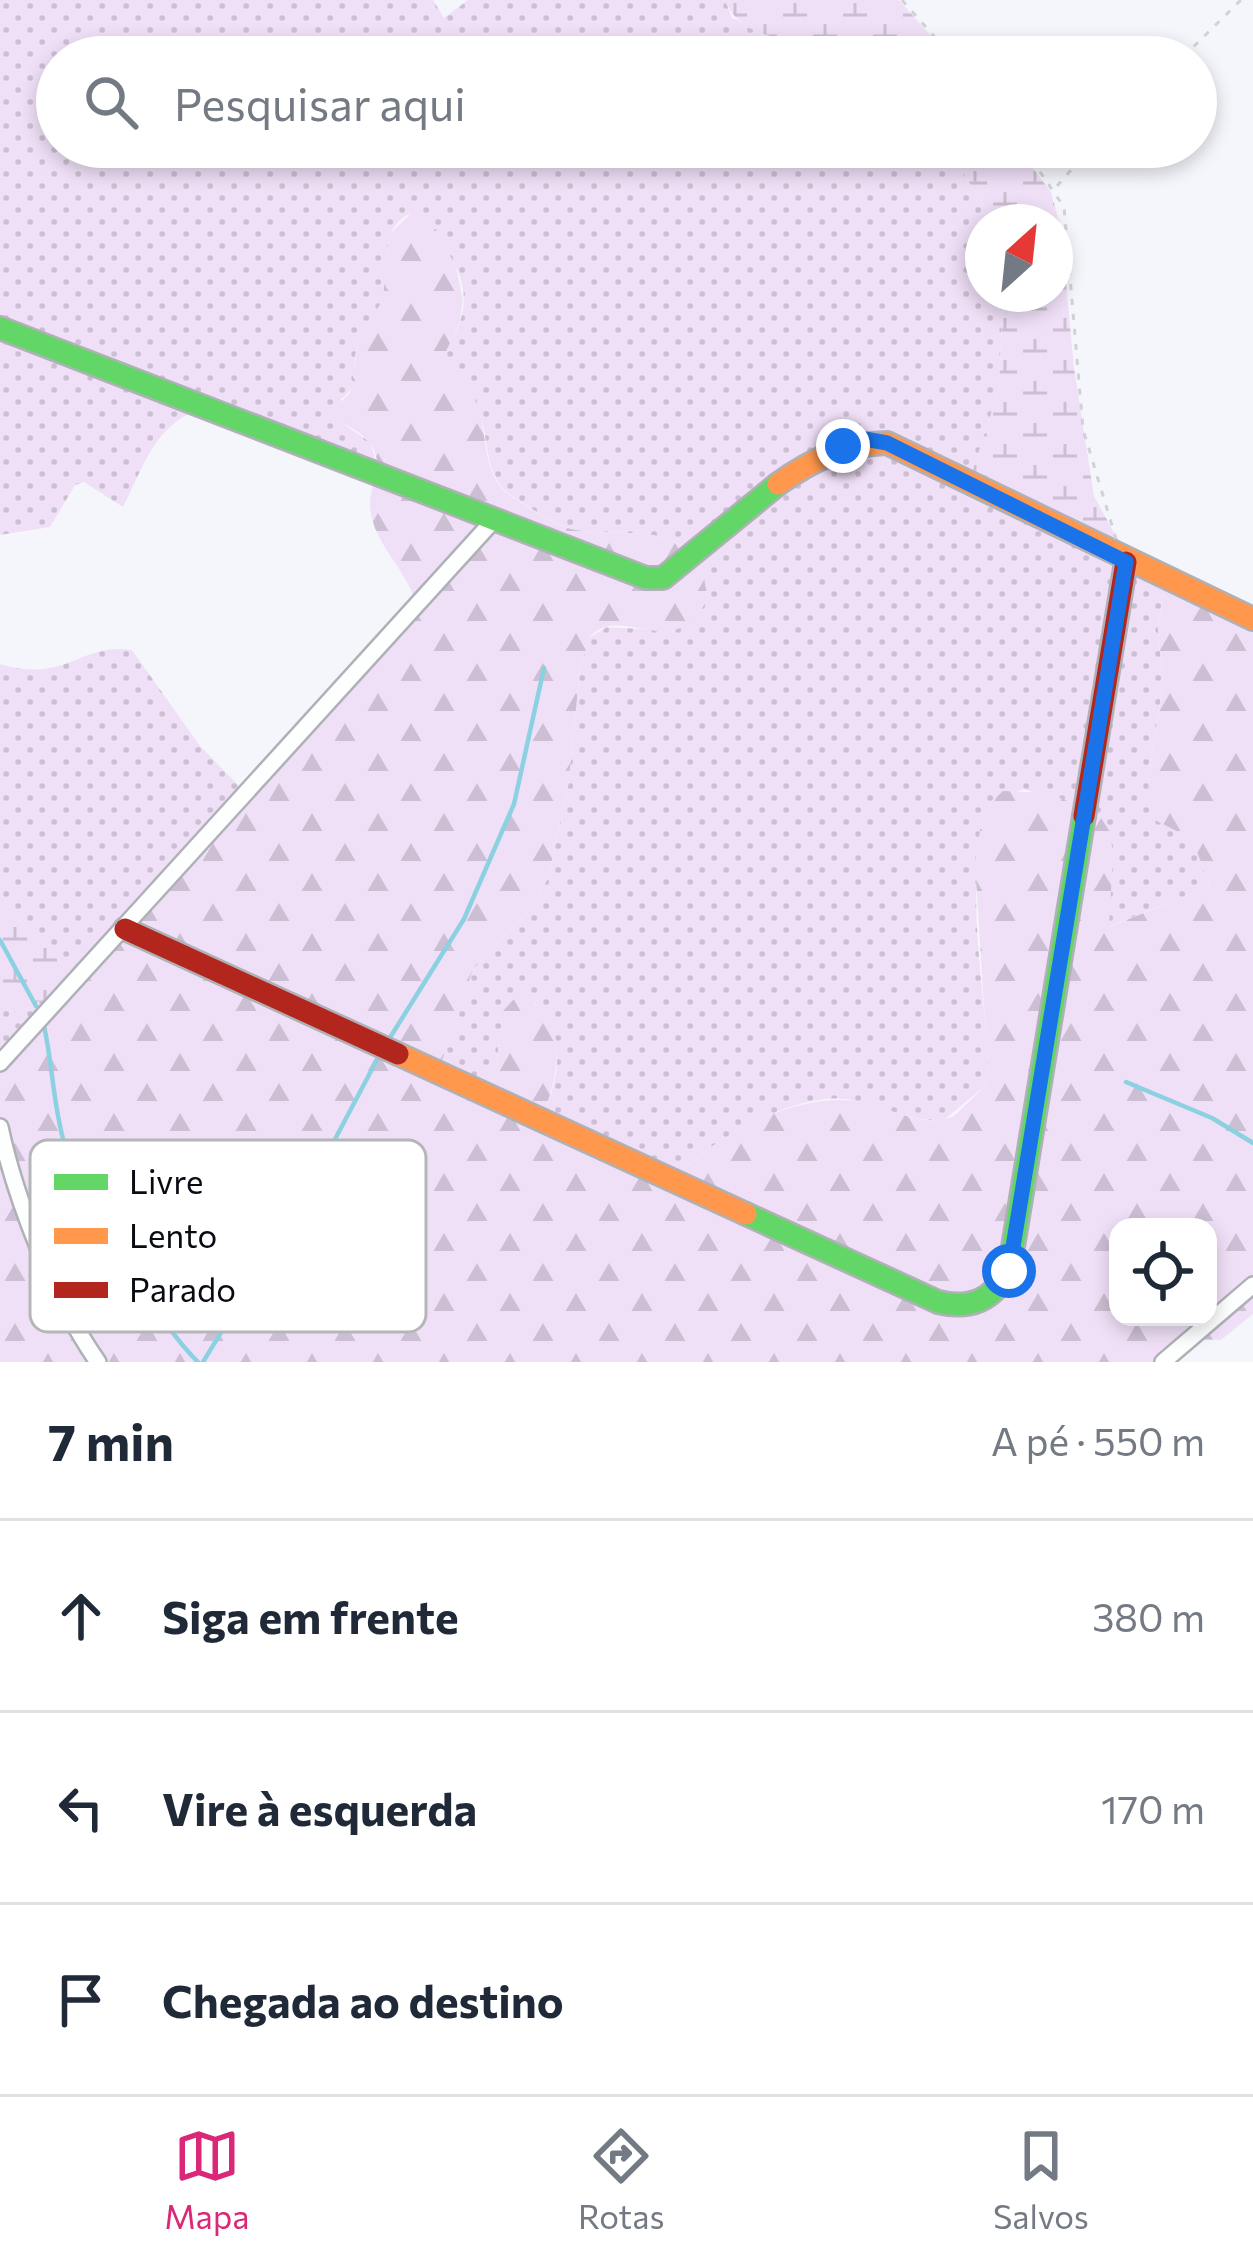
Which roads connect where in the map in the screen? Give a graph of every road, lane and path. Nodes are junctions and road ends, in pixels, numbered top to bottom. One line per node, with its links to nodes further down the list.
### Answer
1 (902, 0): 3 (path)
2 (1241, 0): 4 (path)
3 (934, 36)
4 (1204, 36)
5 (1040, 168): 7 (path)
6 (1073, 168): 7 (path)
7 (1056, 188): 10 (path)
8 (0, 328): 9 (street)
9 (492, 521): 10 (street); 12 (street)
10 (1126, 562): 11 (street); 12 (street)
11 (1253, 619)
12 (125, 929): 13 (street)
13 (0, 1063)
14 (0, 1126): 15 (street)
15 (30, 1221)
16 (1253, 1286): 19 (street)
17 (81, 1332): 18 (street)
18 (98, 1362)
19 (1163, 1362)

